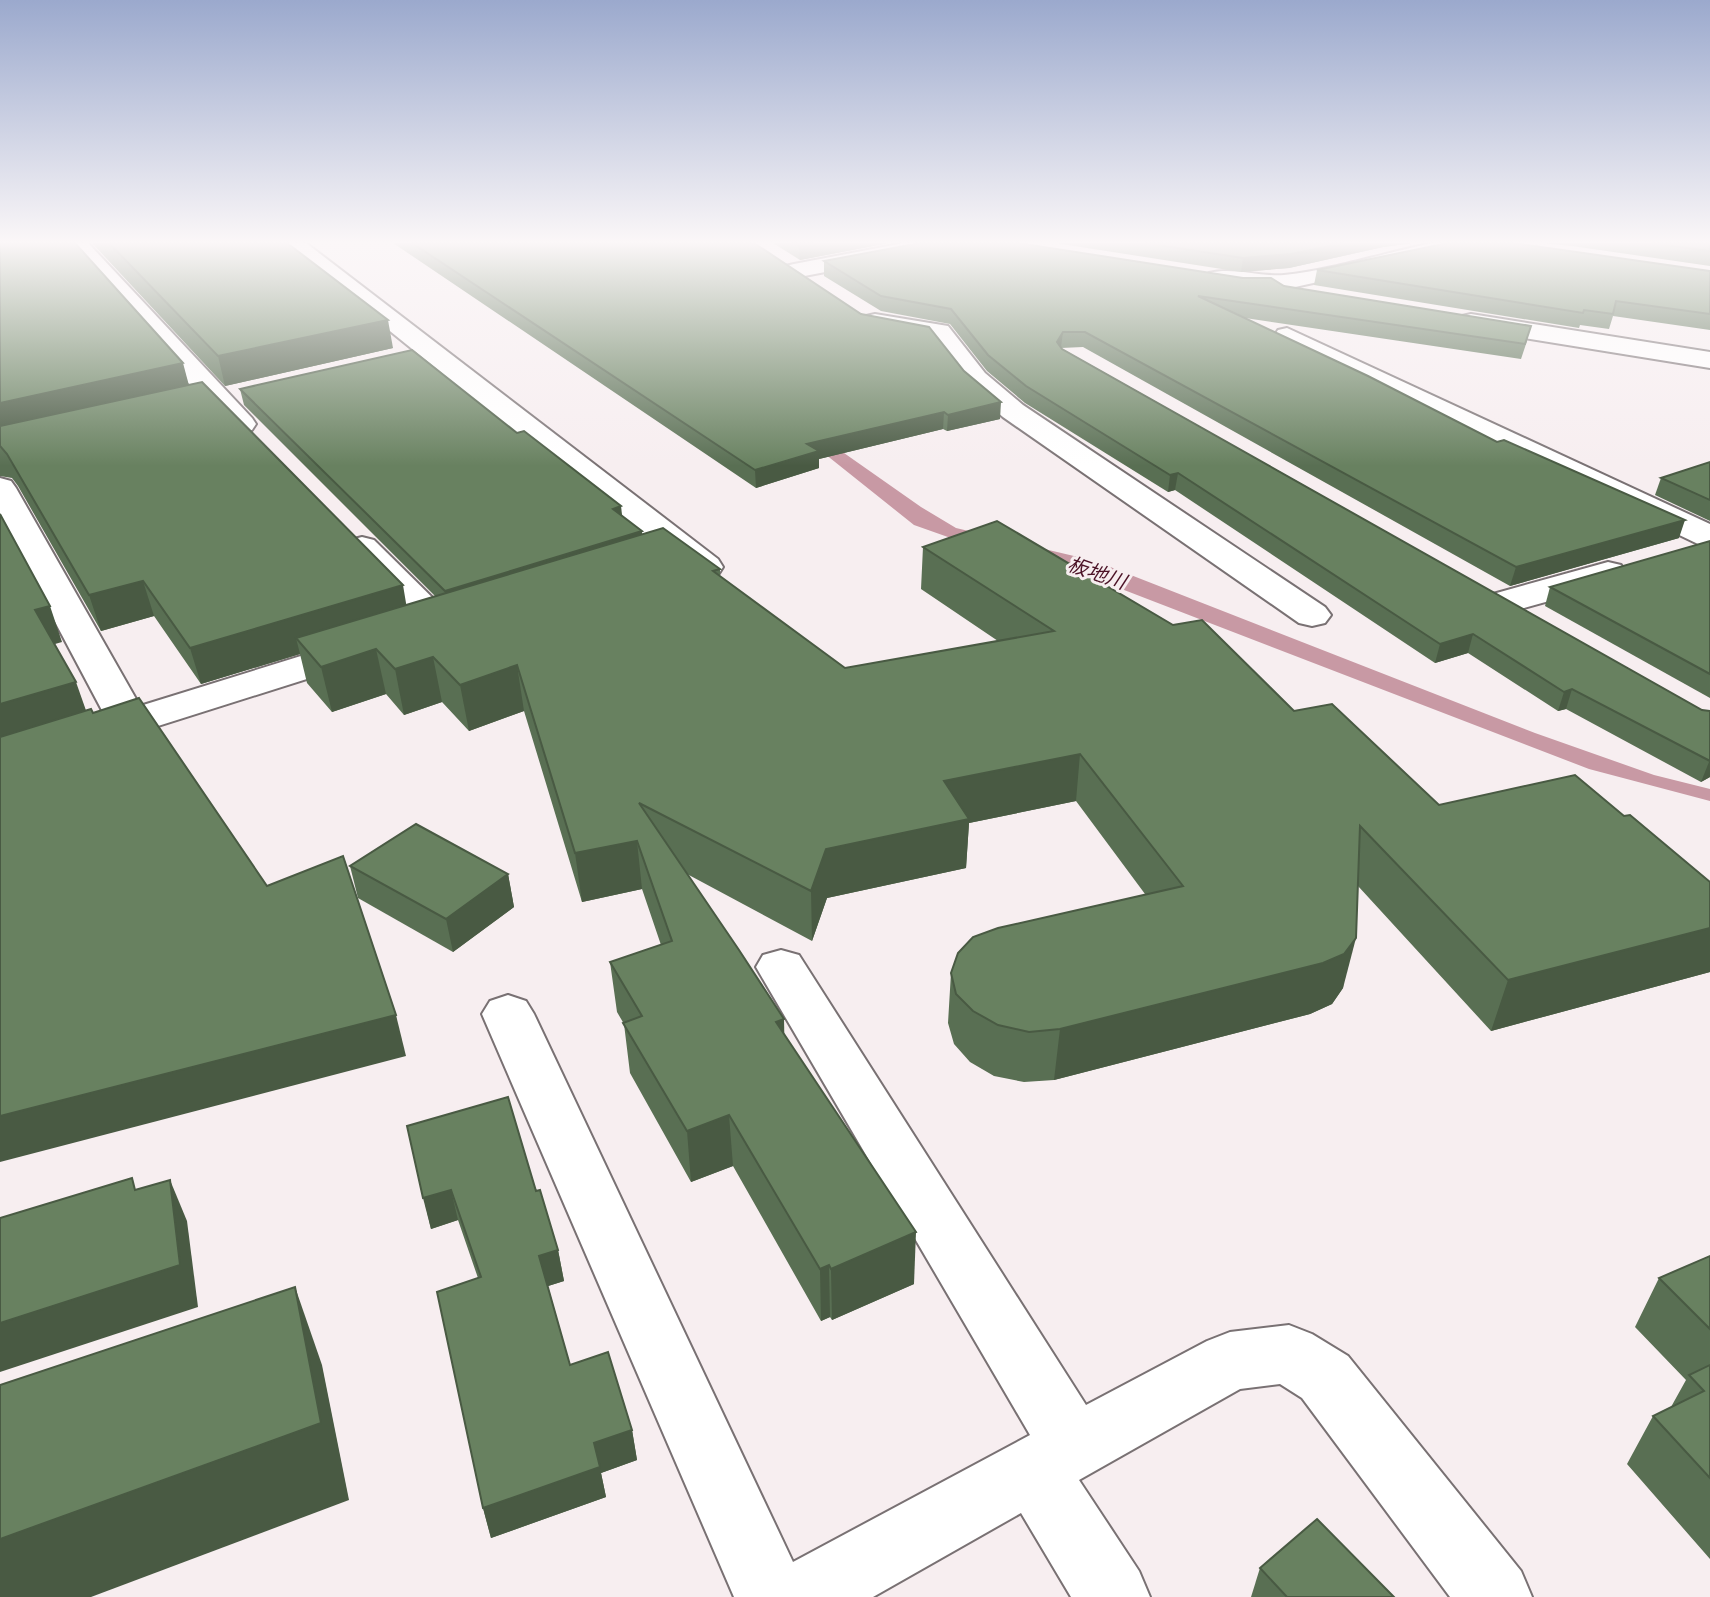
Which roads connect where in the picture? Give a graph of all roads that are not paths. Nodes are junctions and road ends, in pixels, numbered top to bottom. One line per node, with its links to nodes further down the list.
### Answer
1 (143, 318): 10 (street)
2 (391, 318): 6 (street)
3 (869, 318): 19 (street)
4 (1450, 318): 8 (street)
5 (1287, 336): 15 (street)
6 (430, 351): 7 (street); 16 (street)
7 (399, 358)
8 (1710, 360)
9 (247, 392): 10 (street)
10 (217, 399): 11 (street); 12 (street)
11 (186, 406)
12 (261, 444)
13 (0, 488): 21 (street)
14 (339, 524): 21 (street)
15 (1710, 540): 20 (street)
16 (683, 550): 17 (street); 18 (street)
17 (637, 564)
18 (731, 586)
19 (1312, 615)
20 (1547, 625)
21 (129, 722): 22 (street)
22 (0, 763)
23 (781, 967): 25 (street)
24 (508, 1014): 26 (street)
25 (1052, 1458): 27 (street); 28 (street); 29 (street)
26 (771, 1597)
27 (801, 1597)
28 (1113, 1597)
29 (1495, 1597)

